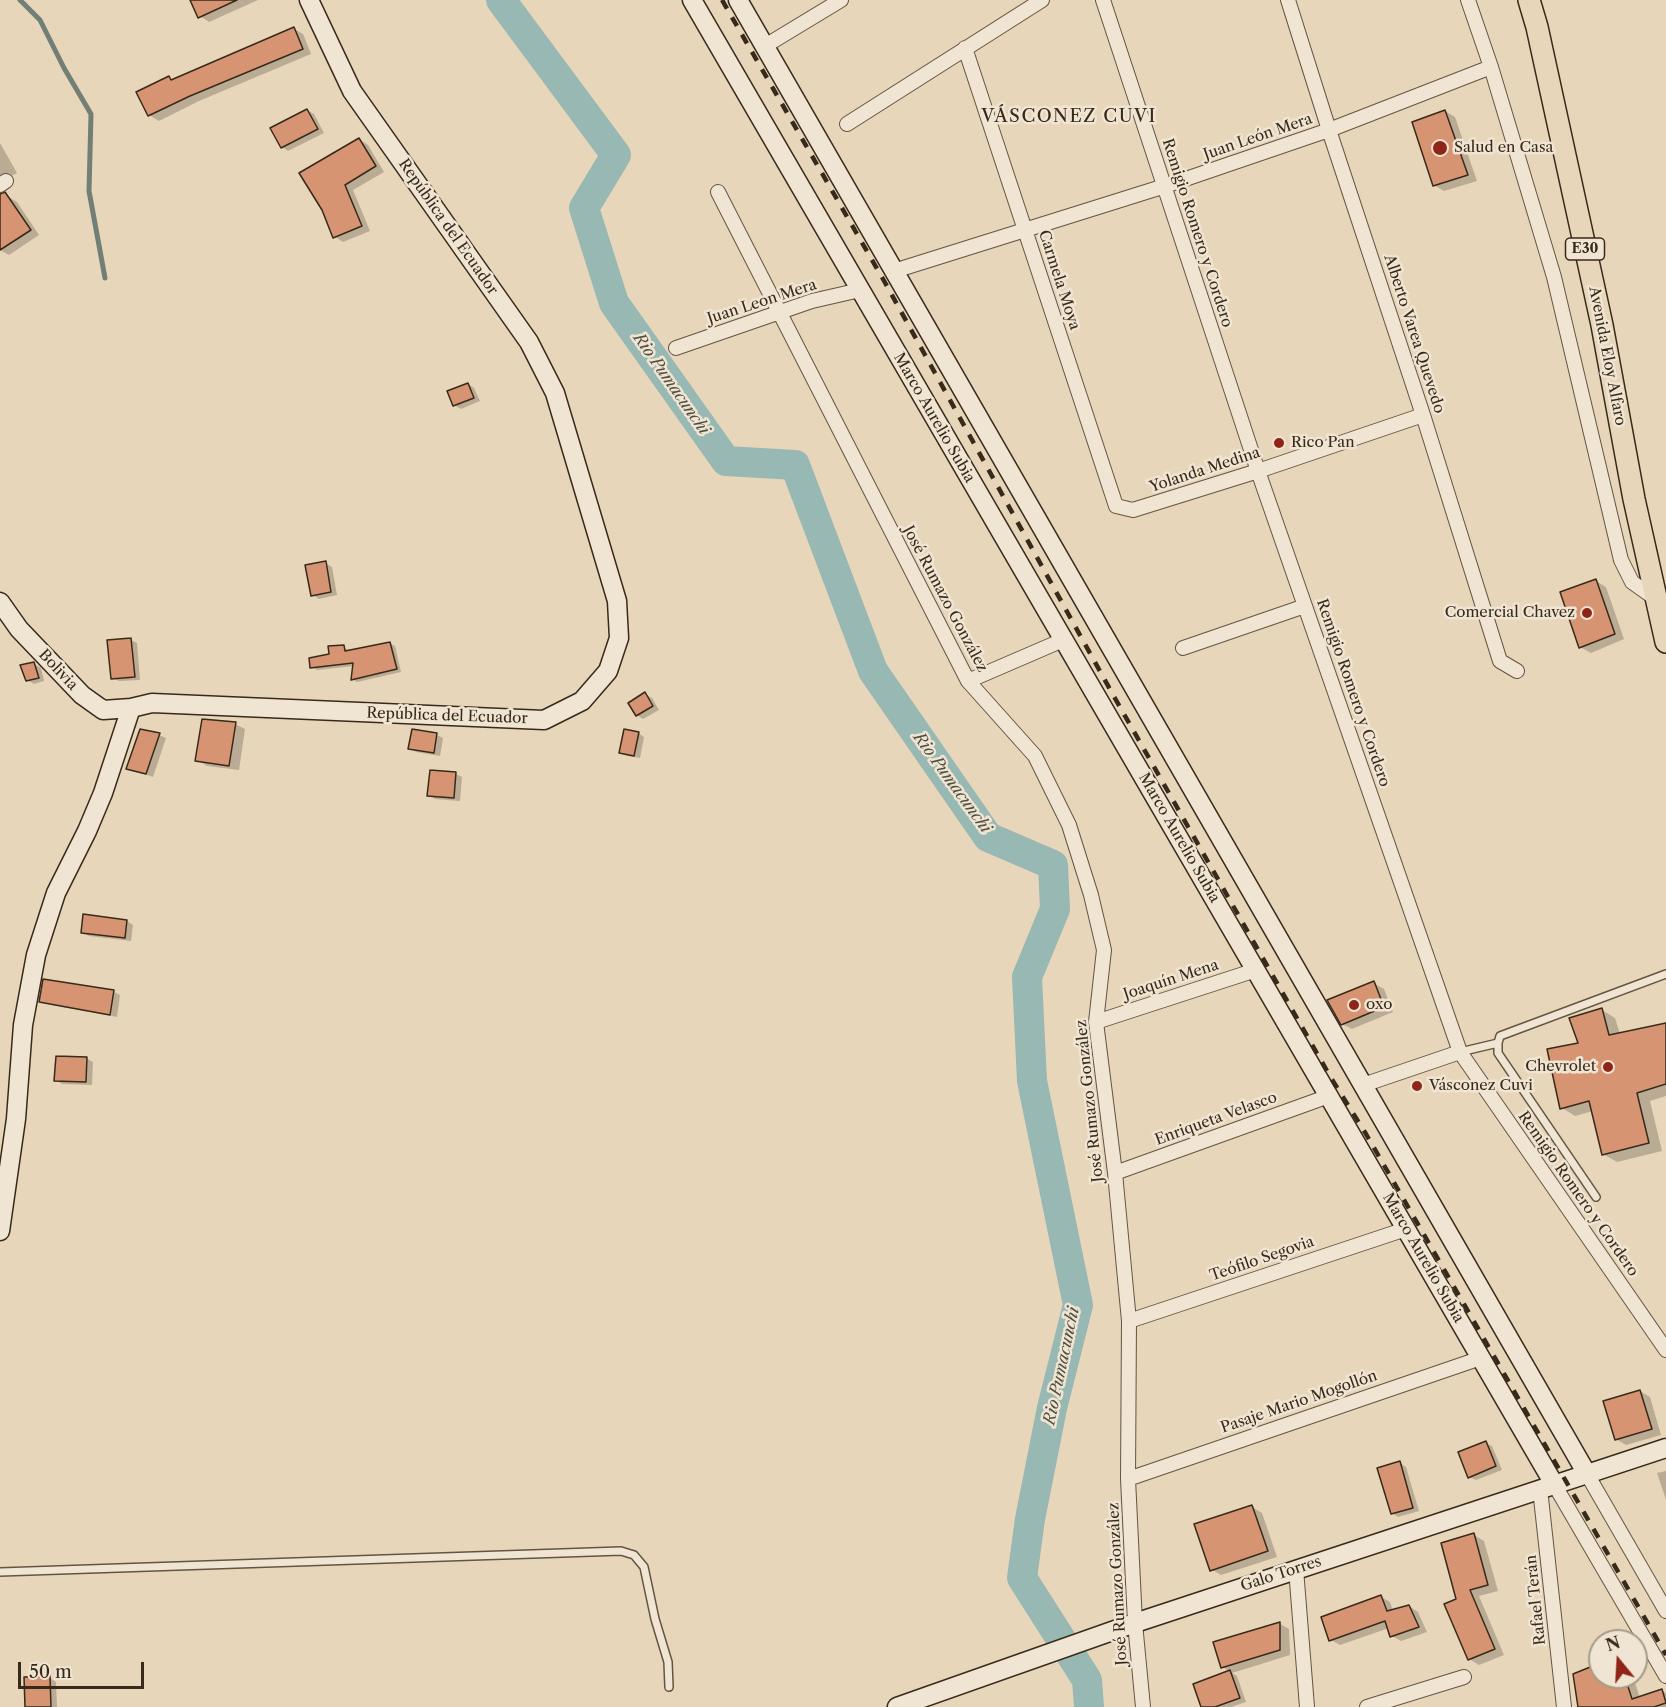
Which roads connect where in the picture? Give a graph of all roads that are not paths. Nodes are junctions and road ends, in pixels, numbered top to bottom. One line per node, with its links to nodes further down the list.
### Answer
1 (309, 0): 33 (main road, República del Ecuador)
2 (692, 0): 19 (main road, Marco Aurelio Subia)
3 (738, 0): 10 (main road)
4 (841, 0): 10 (street)
5 (1042, 0): 11 (street)
6 (1102, 0): 15 (street, Remigio Romero y Cordero)
7 (1288, 0): 14 (street, Alberto Varea Quevedo)
8 (1468, 0): 12 (street)
9 (1529, 0): 25 (main road, Avenida Eloy Alfaro / E30)
10 (765, 46): 18 (main road)
11 (965, 48): 13 (street); 17 (street, Carmela Moya)
12 (1491, 67): 14 (street, Juan León Mera); 25 (street)
13 (848, 124)
14 (1329, 130): 15 (street, Juan León Mera); 22 (street, Alberto Varea Quevedo)
15 (1165, 186): 17 (street, Juan León Mera); 23 (street, Remigio Romero y Cordero)
16 (718, 192): 20 (street, José Rumazo González)
17 (1025, 230): 18 (street, Juan León Mera); 24 (street, Carmela Moya)
18 (894, 271): 39 (main road)
19 (860, 290): 20 (street, Juan Leon Mera); 28 (main road, Marco Aurelio Subia)
20 (778, 313): 21 (street, Juan Leon Mera); 32 (street, José Rumazo González)
21 (676, 348)
22 (1424, 415): 23 (street, Yolanda Medina); 31 (street, Alberto Varea Quevedo)
23 (1258, 471): 24 (street, Yolanda Medina); 27 (street, Remigio Romero y Cordero)
24 (1133, 510)
25 (1656, 599): 29 (main road, Avenida Eloy Alfaro / E30)
26 (0, 602): 33 (main road, Bolivia)
27 (1305, 606): 30 (street); 38 (street, Remigio Romero y Cordero)
28 (1063, 640): 32 (street); 34 (main road, Marco Aurelio Subia)
29 (1666, 642)
30 (1183, 648)
31 (1517, 671)
32 (968, 681): 36 (street, José Rumazo González)
33 (131, 708): 44 (main road)
34 (1256, 969): 36 (street, Joaquín Mena); 40 (main road, Marco Aurelio Subia)
35 (1666, 974): 37 (lane)
36 (1096, 1022): 41 (street, José Rumazo González)
37 (1498, 1043): 38 (lane); 42 (lane)
38 (1460, 1052): 39 (street); 46 (street, Remigio Romero y Cordero)
39 (1363, 1085): 49 (main road)
40 (1329, 1096): 41 (street, Enriqueta Velasco); 43 (main road, Marco Aurelio Subia)
41 (1115, 1173): 45 (street, José Rumazo González)
42 (1596, 1197)
43 (1406, 1228): 45 (street, Teófilo Segovia); 47 (main road, Marco Aurelio Subia)
44 (0, 1231)
45 (1129, 1321): 50 (street, José Rumazo González)
46 (1666, 1350)
47 (1481, 1358): 50 (street, Pasaje Mario Mogollón); 51 (main road, Marco Aurelio Subia)
48 (1666, 1448): 49 (main road, Galo Torres)
49 (1587, 1474): 51 (main road, Galo Torres); 54 (street)
50 (1128, 1479): 55 (street, José Rumazo González)
51 (1547, 1487): 52 (main road, Galo Torres); 56 (street, Marco Aurelio Subia); 63 (street, Rafael Terán)
52 (1296, 1569): 55 (main road, Galo Torres); 61 (street)
53 (0, 1572): 58 (lane)
54 (1666, 1611)
55 (1135, 1623): 59 (main road, Galo Torres); 60 (street, José Rumazo González)
56 (1666, 1676)
57 (1464, 1677): 62 (street)
58 (669, 1687)
59 (897, 1707)
60 (1143, 1707)
61 (1307, 1707)
62 (1367, 1707)
63 (1564, 1707)

